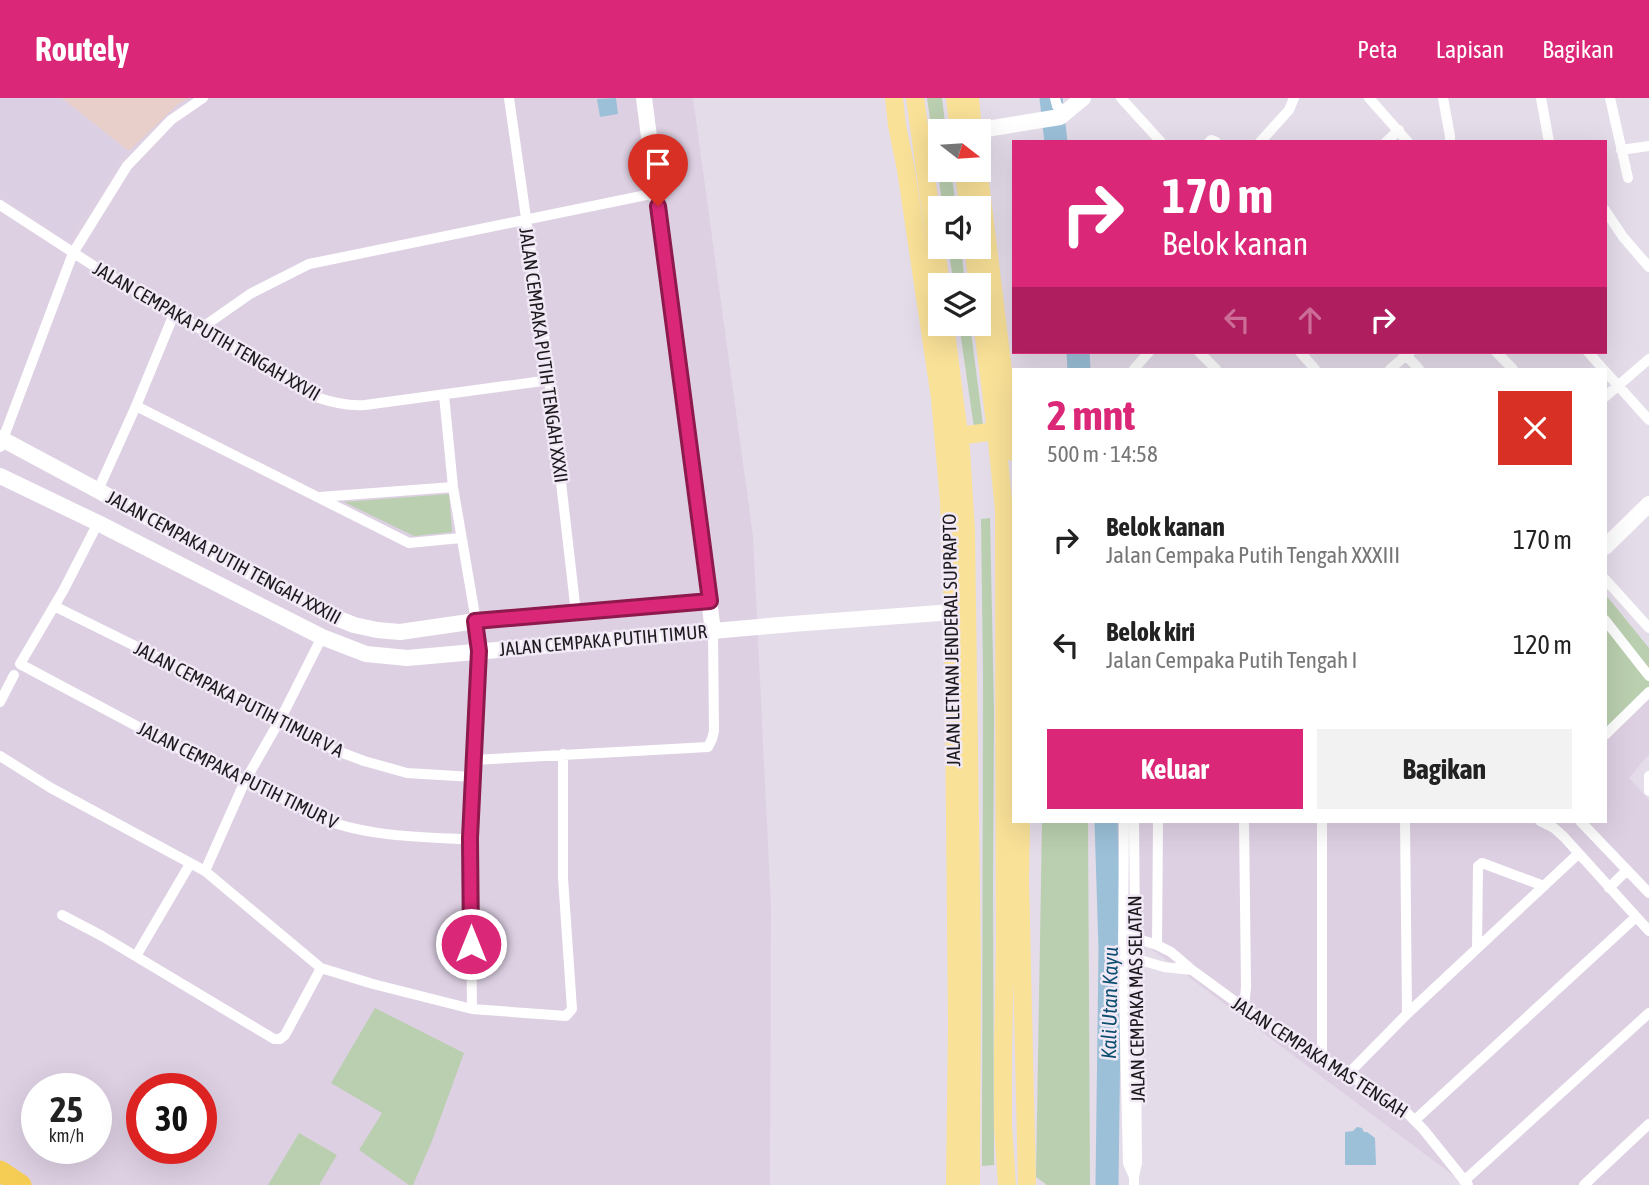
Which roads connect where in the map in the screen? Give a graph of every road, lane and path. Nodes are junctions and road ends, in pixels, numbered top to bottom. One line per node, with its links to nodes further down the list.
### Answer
1 (203, 98): 36 (street)
2 (509, 98): 35 (street, JALAN CEMPAKA PUTIH TENGAH XXXII)
3 (644, 98): 32 (street)
4 (894, 98): 29 (main road, JALAN LETNAN JENDERAL SUPRAPTO)
5 (915, 98): 31 (main road)
6 (955, 98): 17 (main road)
7 (970, 98): 18 (main road)
8 (1055, 98): 16 (street)
9 (1083, 98): 16 (street)
10 (1121, 98): 21 (street)
11 (1294, 98): 22 (street)
12 (1369, 98): 20 (street)
13 (1443, 98): 25 (street)
14 (1541, 98): 26 (street)
15 (1610, 98): 28 (street)
16 (1064, 115): 19 (street)
17 (958, 119)
18 (973, 119)
19 (991, 129)
20 (1399, 130): 23 (street); 24 (street)
21 (1159, 140)
22 (1262, 140)
23 (1388, 140)
24 (1406, 140)
25 (1450, 140)
26 (1549, 140)
27 (1649, 146): 28 (street)
28 (1621, 150): 30 (street)
29 (906, 170): 31 (main road); 80 (main road, JALAN LETNAN JENDERAL SUPRAPTO)
30 (1628, 178)
31 (928, 192): 39 (main road)
32 (656, 193): 35 (street); 82 (street)
33 (0, 205): 36 (street, JALAN CEMPAKA PUTIH TENGAH XXVII)
34 (1607, 213): 38 (street)
35 (526, 220): 41 (street); 60 (street, JALAN CEMPAKA PUTIH TENGAH XXXII)
36 (73, 253): 40 (street, JALAN CEMPAKA PUTIH TENGAH XXVII); 68 (street)
37 (984, 259): 69 (main road)
38 (1648, 265)
39 (939, 273)
40 (174, 314): 41 (street, JALAN CEMPAKA PUTIH TENGAH XXVII); 64 (street)
41 (200, 329): 62 (street, JALAN CEMPAKA PUTIH TENGAH XXVII)
42 (946, 336): 67 (main road, JALAN LETNAN JENDERAL SUPRAPTO)
43 (984, 336): 66 (main road)
44 (1147, 354): 52 (street)
45 (1201, 354): 53 (street)
46 (1302, 354): 54 (street)
47 (1405, 354): 55 (street)
48 (1407, 354): 56 (street)
49 (1498, 354): 57 (street)
50 (1590, 354): 58 (street)
51 (1649, 359): 61 (street)
52 (1134, 368)
53 (1215, 368)
54 (1314, 368)
55 (1391, 368)
56 (1418, 368)
57 (1512, 368)
58 (1602, 368)
59 (1607, 373): 61 (street)
60 (550, 380): 62 (street, JALAN CEMPAKA PUTIH TENGAH XXVII); 81 (street, JALAN CEMPAKA PUTIH TENGAH XXXII)
61 (1618, 386): 63 (street); 65 (street)
62 (444, 395): 71 (street)
63 (1607, 395)
64 (136, 406): 72 (street); 73 (street)
65 (1649, 421)
66 (996, 431): 67 (main road); 83 (main road)
67 (959, 436): 102 (main road, JALAN LETNAN JENDERAL SUPRAPTO)
68 (1, 442): 72 (street, JALAN CEMPAKA PUTIH TENGAH XXXIII)
69 (1012, 445)
70 (0, 476): 75 (street, JALAN CEMPAKA PUTIH TIMUR)
71 (453, 487): 73 (street); 76 (street)
72 (98, 490): 85 (street, JALAN CEMPAKA PUTIH TENGAH XXXIII)
73 (320, 498): 76 (street)
74 (1649, 504): 77 (street)
75 (98, 523): 79 (street); 87 (street, JALAN CEMPAKA PUTIH TIMUR)
76 (461, 538): 85 (street)
77 (1607, 545)
78 (1607, 581): 86 (street)
79 (54, 606): 93 (street, JALAN CEMPAKA PUTIH TIMUR V A); 100 (street, JALAN CEMPAKA PUTIH TIMUR V)
80 (953, 612): 82 (street, JALAN CEMPAKA PUTIH TIMUR); 112 (main road, JALAN LETNAN JENDERAL SUPRAPTO)
81 (576, 613): 82 (street, JALAN CEMPAKA PUTIH TENGAH XXXIII); 85 (street, JALAN CEMPAKA PUTIH TENGAH XXXIII)
82 (712, 617): 88 (street, JALAN CEMPAKA PUTIH TIMUR); 95 (street)
83 (1009, 620): 147 (main road)
84 (1607, 623): 90 (street)
85 (476, 624): 88 (street)
86 (1649, 628)
87 (321, 637): 88 (street, JALAN CEMPAKA PUTIH TIMUR); 93 (street)
88 (478, 648): 97 (street)
89 (14, 675): 92 (street)
90 (1649, 676)
91 (1649, 692): 94 (street)
92 (0, 702)
93 (281, 718): 99 (street, JALAN CEMPAKA PUTIH TIMUR V A); 100 (street)
94 (1607, 733)
95 (563, 754): 97 (street); 134 (street)
96 (0, 756): 115 (street)
97 (474, 760): 99 (street)
98 (1649, 776): 101 (street)
99 (472, 777): 113 (street)
100 (245, 781): 113 (street, JALAN CEMPAKA PUTIH TIMUR V); 117 (street)
101 (1649, 791)
102 (970, 807): 112 (main road); 146 (main road, JALAN LETNAN JENDERAL SUPRAPTO)
103 (1021, 823): 148 (main road)
104 (1124, 823): 124 (street, JALAN CEMPAKA MAS SELATAN)
105 (1134, 823): 125 (street, JALAN CEMPAKA MAS SELATAN)
106 (1158, 823): 126 (street)
107 (1244, 823): 133 (street)
108 (1322, 823): 137 (street)
109 (1405, 823): 136 (street)
110 (1544, 823): 114 (street)
111 (1582, 823): 116 (street)
112 (954, 833): 145 (main road, JALAN LETNAN JENDERAL SUPRAPTO)
113 (470, 838): 134 (street)
114 (1578, 854): 118 (street); 119 (street)
115 (190, 864): 117 (street); 129 (street)
116 (1627, 870): 119 (street); 120 (street)
117 (205, 872): 131 (street)
118 (1544, 886): 127 (street); 127 (street)
119 (1609, 888): 122 (street)
120 (1649, 893)
121 (62, 915): 129 (street)
122 (1636, 917): 123 (street); 139 (street)
123 (1649, 931)
124 (1123, 934): 125 (street, JALAN CEMPAKA MAS TENGAH); 128 (street, JALAN CEMPAKA MAS SELATAN)
125 (1135, 938): 126 (street, JALAN CEMPAKA MAS TENGAH); 130 (street, JALAN CEMPAKA MAS SELATAN)
126 (1157, 945): 132 (street, JALAN CEMPAKA MAS TENGAH)
127 (1477, 948): 136 (street)
128 (1123, 955): 130 (street, JALAN CEMPAKA MAS TENGAH); 142 (street, JALAN CEMPAKA MAS SELATAN)
129 (136, 956): 131 (street)
130 (1135, 958): 132 (street, JALAN CEMPAKA MAS TENGAH); 142 (street, JALAN CEMPAKA MAS SELATAN)
131 (321, 968): 134 (street)
132 (1192, 970): 133 (street, JALAN CEMPAKA MAS TENGAH)
133 (1244, 1008): 137 (street, JALAN CEMPAKA MAS TENGAH)
134 (472, 1009)
135 (1649, 1013): 143 (street)
136 (1407, 1014): 138 (street)
137 (1322, 1058): 138 (street, JALAN CEMPAKA MAS TENGAH)
138 (1348, 1074): 139 (street, JALAN CEMPAKA MAS TENGAH)
139 (1415, 1120): 143 (street, JALAN CEMPAKA MAS TENGAH)
140 (1649, 1124): 149 (street)
141 (0, 1171): 144 (highway)
142 (1134, 1181)
143 (1466, 1183)
144 (21, 1185)
145 (955, 1185)
146 (971, 1185)
147 (1007, 1185)
148 (1027, 1185)
149 (1584, 1185)

